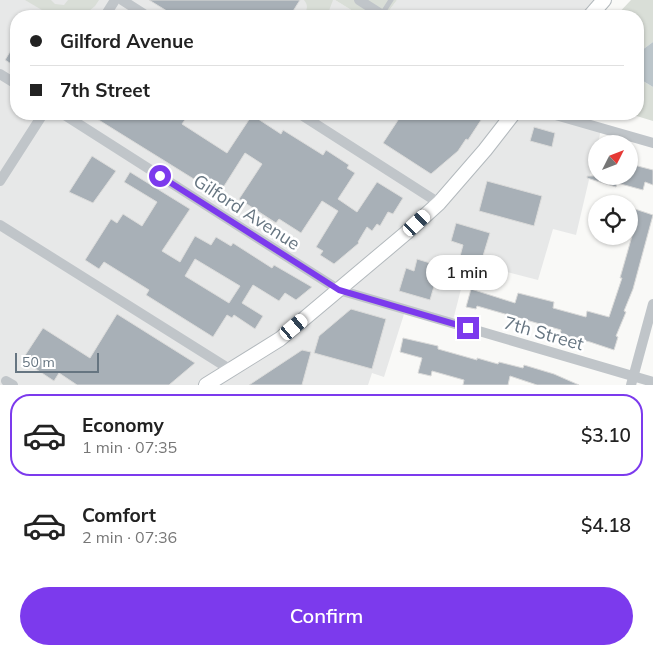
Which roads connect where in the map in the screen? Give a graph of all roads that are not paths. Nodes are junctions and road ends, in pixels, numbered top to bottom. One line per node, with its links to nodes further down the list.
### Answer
1 (122, 0): 4 (street)
2 (359, 0): 5 (street)
3 (604, 0): 6 (main road)
4 (138, 10)
5 (374, 10)
6 (595, 10)
7 (39, 120): 13 (street)
8 (72, 120): 16 (street, Gilford Avenue)
9 (309, 120): 14 (street)
10 (509, 120): 14 (main road)
11 (573, 120): 12 (street)
12 (653, 143)
13 (0, 181)
14 (439, 202): 16 (main road)
15 (0, 225): 18 (street)
16 (339, 290): 18 (main road); 19 (street, 7th Street)
17 (653, 304): 19 (street)
18 (226, 377): 21 (main road)
19 (632, 380): 20 (street, 7th Street)
20 (653, 382)
21 (206, 385)

